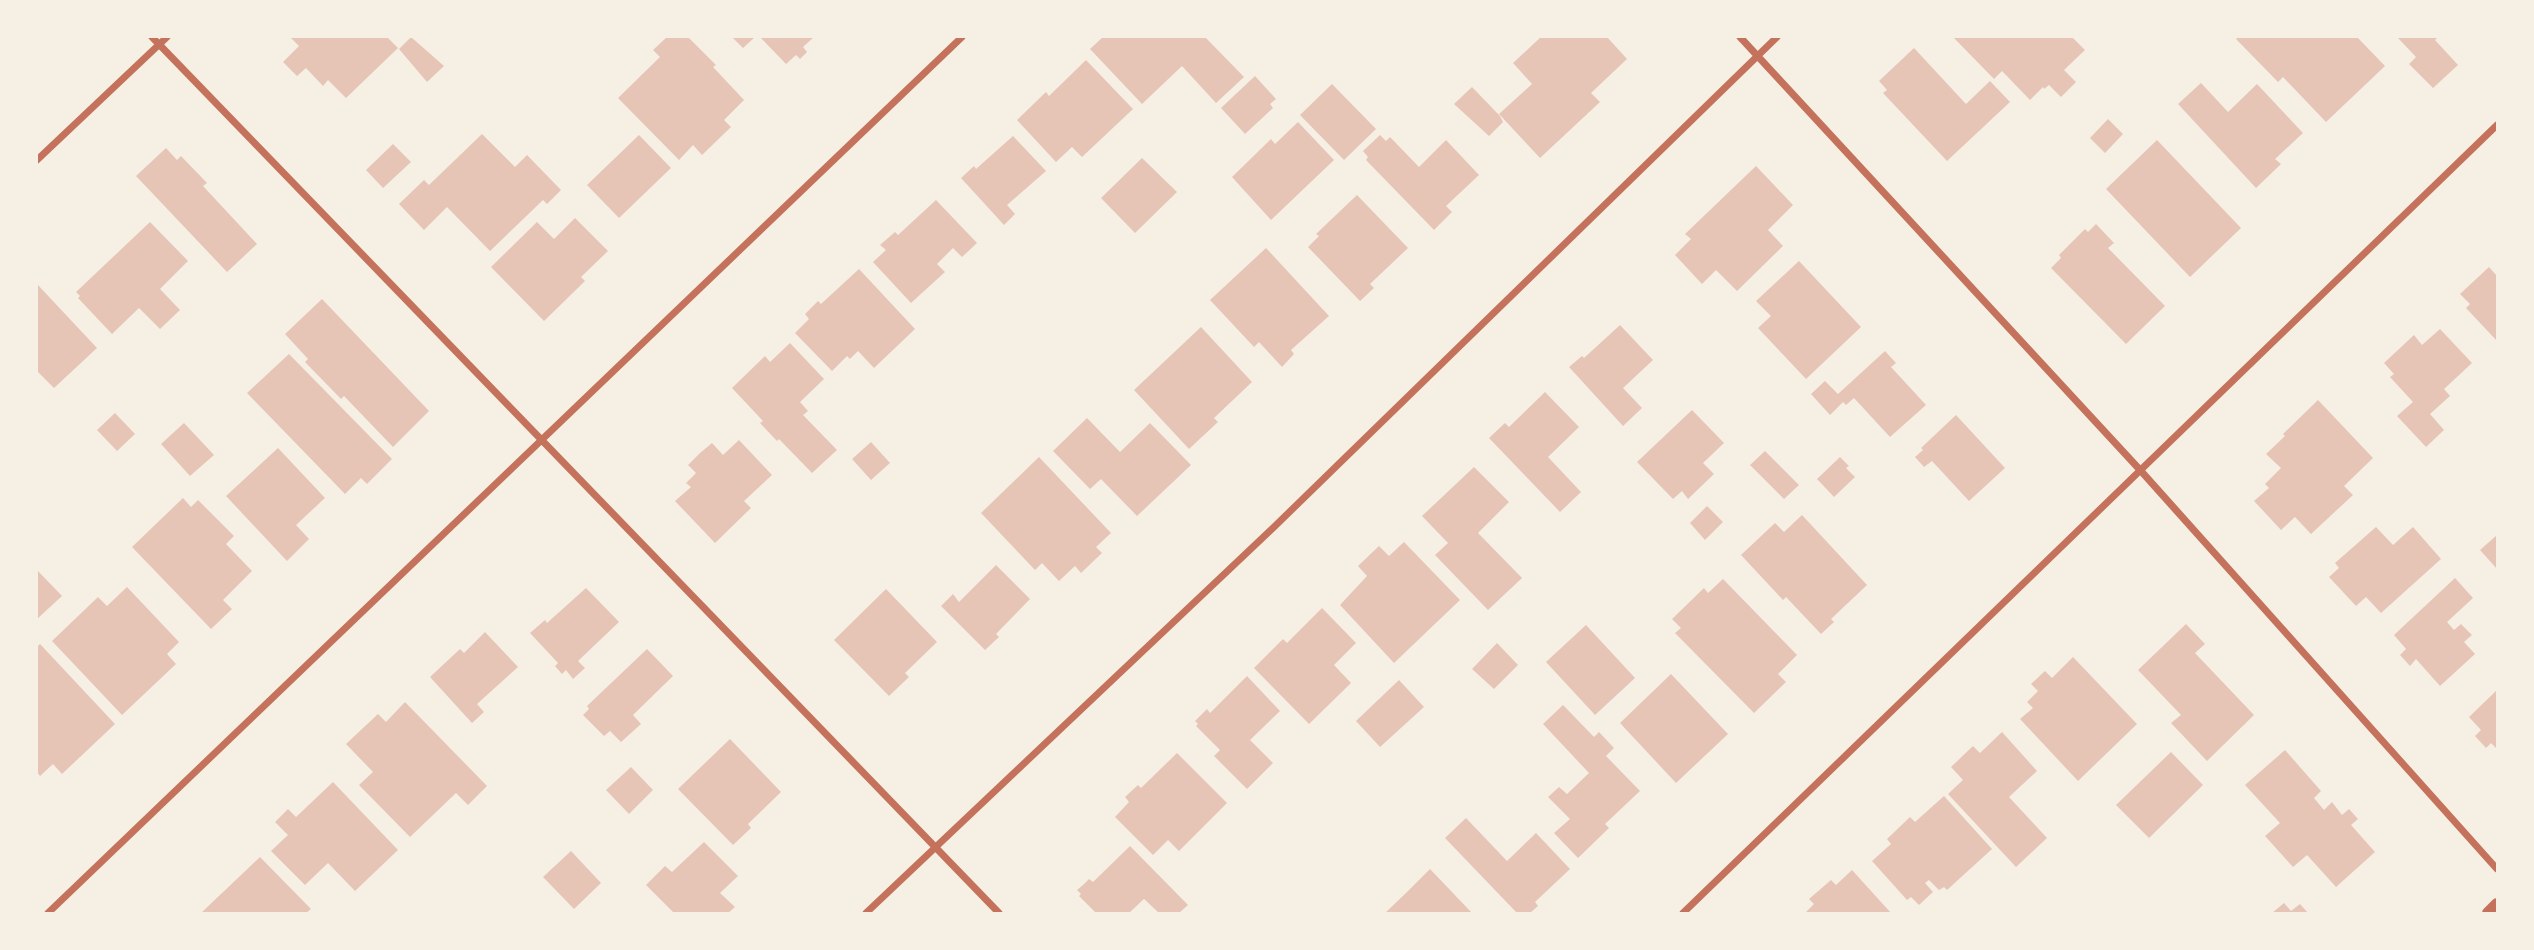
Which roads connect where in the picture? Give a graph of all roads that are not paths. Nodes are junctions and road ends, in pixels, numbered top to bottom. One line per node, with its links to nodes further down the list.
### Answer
1 (152, 37): 6 (street)
2 (167, 37): 6 (street)
3 (962, 37): 10 (street)
4 (1740, 37): 7 (street)
5 (1777, 37): 7 (street)
6 (159, 44): 9 (street); 10 (street)
7 (1758, 55): 11 (street); 12 (street)
8 (2497, 125): 11 (street)
9 (37, 160)
10 (542, 441): 12 (street); 15 (street)
11 (2141, 471): 13 (street); 18 (street)
12 (936, 847): 16 (street); 17 (street)
13 (2497, 869)
14 (2497, 904): 19 (street)
15 (48, 913)
16 (866, 913)
17 (999, 913)
18 (1683, 913)
19 (2488, 913)

